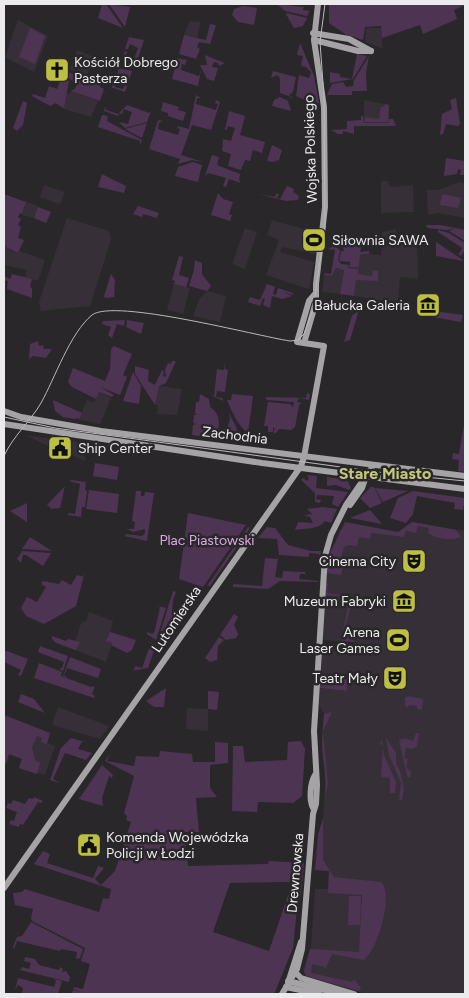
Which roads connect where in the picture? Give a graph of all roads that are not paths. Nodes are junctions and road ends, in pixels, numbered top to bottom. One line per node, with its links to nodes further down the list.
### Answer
1 (318, 4): 2 (main road, Wojska Polskiego)
2 (314, 36): 2 (main road); 3 (main road, Wojska Polskiego)
3 (315, 294): 4 (main road, Wojska Polskiego); 4 (main road)
4 (304, 343): 7 (main road, Lutomierska)
5 (4, 411): 7 (main road, Zachodnia)
6 (4, 424): 9 (main road, Zachodnia)
7 (304, 457): 8 (main road, Zachodnia); 9 (main road, Lutomierska)
8 (373, 466): 11 (main road); 12 (main road, Zachodnia)
9 (300, 468): 10 (main road, Zachodnia); 16 (main road, Lutomierska)
10 (350, 473): 11 (main road, Zachodnia); 13 (main road)
11 (366, 476): 13 (main road, Drewnowska); 14 (main road, Zachodnia); 15 (main road, Drewnowska)
12 (465, 476)
13 (358, 485): 15 (main road, Drewnowska)
14 (465, 488)
15 (344, 511): 17 (main road, Drewnowska)
16 (4, 888)
17 (302, 941): 18 (main road, Drewnowska); 19 (main road, Drewnowska)
18 (295, 972): 19 (main road, Drewnowska); 20 (main road)
19 (287, 984): 20 (main road); 21 (main road, Drewnowska); 22 (main road)
20 (341, 991): 23 (main road)
21 (282, 994)
22 (319, 994)
23 (354, 994)

